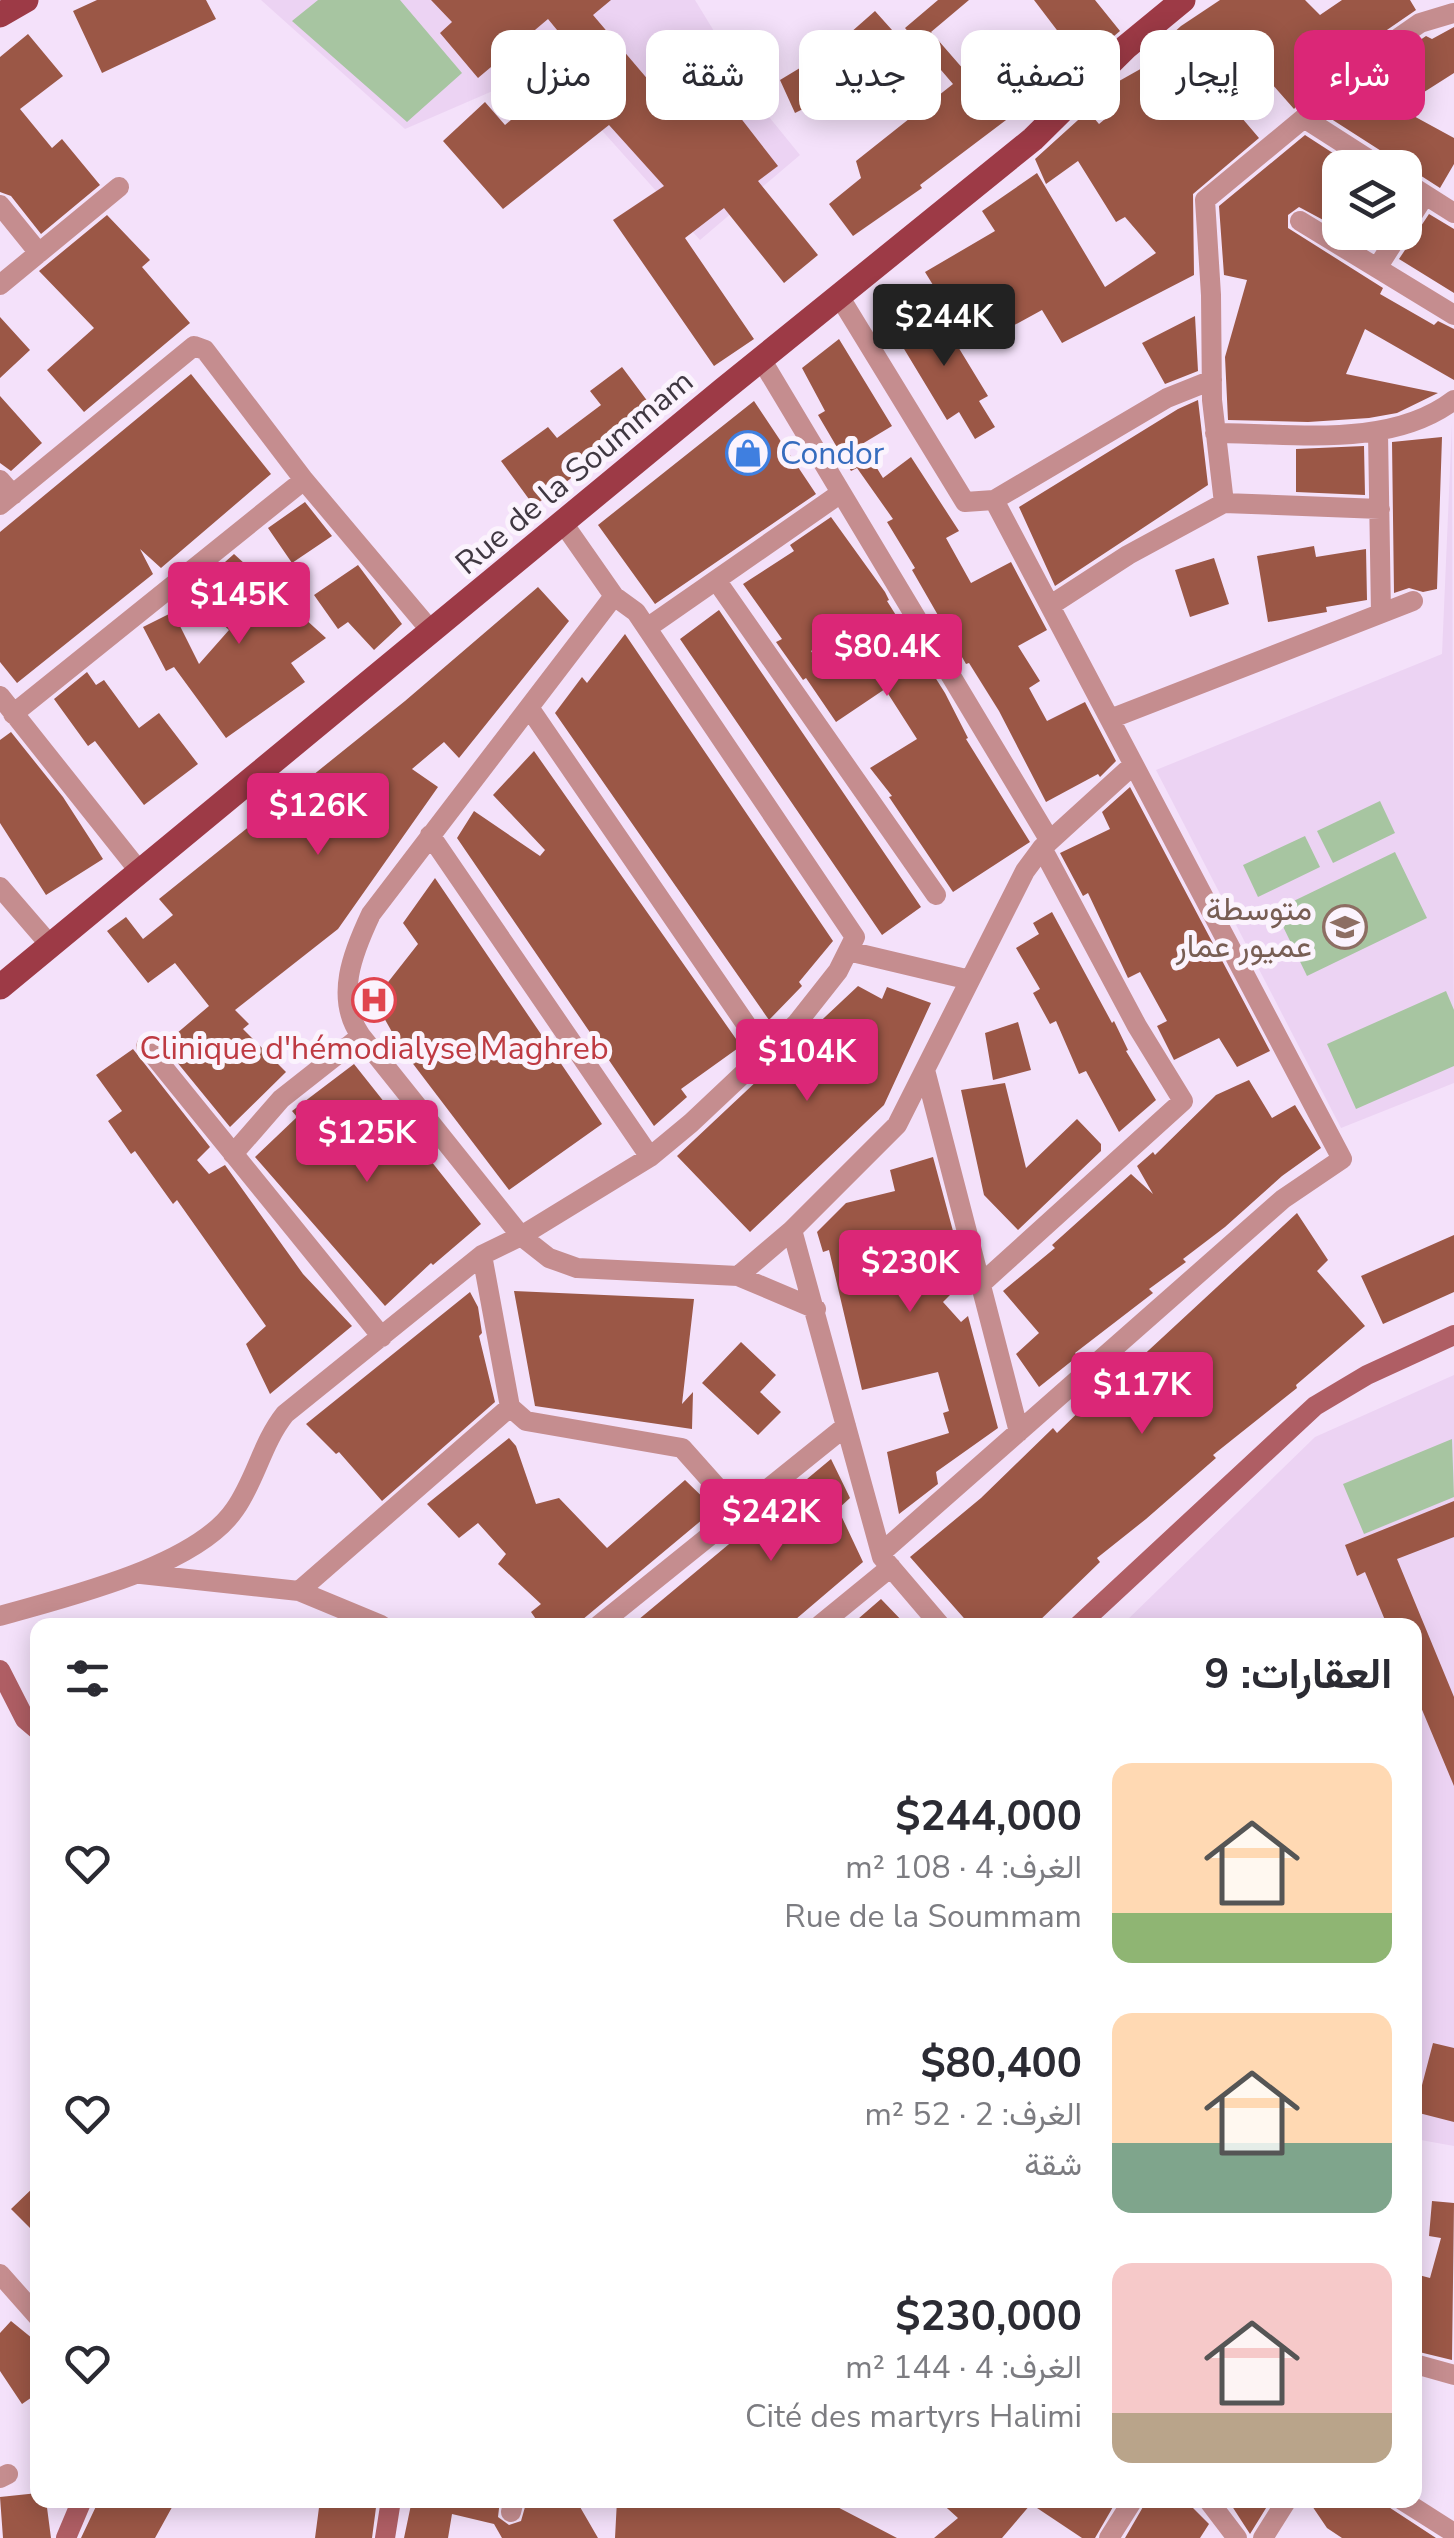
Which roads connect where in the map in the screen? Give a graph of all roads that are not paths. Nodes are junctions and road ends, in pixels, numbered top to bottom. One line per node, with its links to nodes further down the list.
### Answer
1 (26, 0): 4 (main road)
2 (1183, 0): 20 (main road, Rue de la Soummam)
3 (1452, 12): 5 (street)
4 (0, 15)
5 (1411, 30)
6 (1302, 120): 23 (street)
7 (1307, 120): 8 (street)
8 (1354, 150)
9 (119, 186): 17 (street)
10 (1422, 193): 11 (street)
11 (1425, 195): 12 (street); 14 (street)
12 (1422, 200)
13 (0, 206): 17 (street)
14 (1453, 212)
15 (1300, 221): 18 (street)
16 (1388, 250): 18 (street)
17 (39, 253): 19 (street)
18 (1377, 268): 21 (street)
19 (0, 286)
20 (839, 296): 22 (main road, Rue de la Soummam); 30 (street)
21 (1454, 316)
22 (761, 360): 29 (street); 33 (main road, Rue de la Soummam)
23 (1212, 380): 25 (street); 30 (street)
24 (1454, 400): 26 (street)
25 (1215, 432): 26 (street); 31 (street)
26 (1378, 433): 32 (street)
27 (304, 480): 28 (street); 40 (street); 43 (street)
28 (4, 493)
29 (841, 493): 34 (street); 47 (street)
30 (994, 500): 37 (street)
31 (1224, 503): 32 (street); 37 (street)
32 (1380, 509): 38 (street)
33 (563, 523): 35 (street); 40 (main road, Rue de la Soummam)
34 (716, 580): 39 (street); 50 (street)
35 (614, 596): 39 (street); 42 (street)
36 (1413, 600): 38 (street)
37 (1052, 605): 44 (street)
38 (1381, 614): 44 (street)
39 (647, 628): 52 (street)
40 (432, 632): 48 (main road, Rue de la Soummam)
41 (0, 696): 43 (street)
42 (530, 709): 46 (street); 57 (street)
43 (13, 714): 48 (street)
44 (1110, 719): 45 (street)
45 (1133, 765): 47 (street); 71 (street)
46 (430, 834): 55 (street); 60 (street)
47 (1046, 844): 53 (street); 65 (street)
48 (140, 872): 51 (main road, Rue de la Soummam)
49 (0, 887): 51 (street)
50 (936, 895)
51 (51, 946): 54 (main road, Rue de la Soummam)
52 (848, 951): 53 (street); 57 (street)
53 (970, 980): 58 (street)
54 (0, 987)
55 (361, 1036): 59 (street); 62 (street)
56 (146, 1046): 59 (street)
57 (765, 1052): 60 (street)
58 (924, 1070): 61 (street); 65 (street)
59 (234, 1154): 68 (street)
60 (650, 1156): 62 (street)
61 (792, 1230): 64 (street); 66 (street)
62 (521, 1236): 63 (street); 64 (street)
63 (482, 1255): 68 (street); 69 (street)
64 (738, 1276): 66 (street)
65 (982, 1283): 71 (street)
66 (816, 1309): 70 (street)
67 (1454, 1335): 81 (main road)
68 (382, 1337): 74 (street)
69 (510, 1407): 72 (street); 75 (street)
70 (846, 1426): 72 (street); 73 (street)
71 (1019, 1432): 73 (street)
72 (739, 1512): 78 (street)
73 (886, 1560): 79 (street); 80 (street)
74 (140, 1574): 75 (street); 76 (street)
75 (299, 1591): 77 (street)
76 (0, 1616)
77 (364, 1618)
78 (608, 1618)
79 (827, 1618)
80 (934, 1618)
81 (1087, 1618)
82 (0, 1670): 83 (main road)
83 (30, 1723)
84 (2, 2283): 85 (street)
85 (30, 2309)
86 (1422, 2366): 87 (street)
87 (1454, 2375)
88 (79, 2508): 95 (main road)
89 (390, 2508): 96 (main road)
90 (1129, 2508): 97 (street)
91 (1214, 2508): 98 (street)
92 (1282, 2508): 99 (street)
93 (1415, 2508): 94 (street)
94 (1454, 2533)
95 (66, 2538)
96 (384, 2538)
97 (1109, 2538)
98 (1238, 2538)
99 (1263, 2538)

